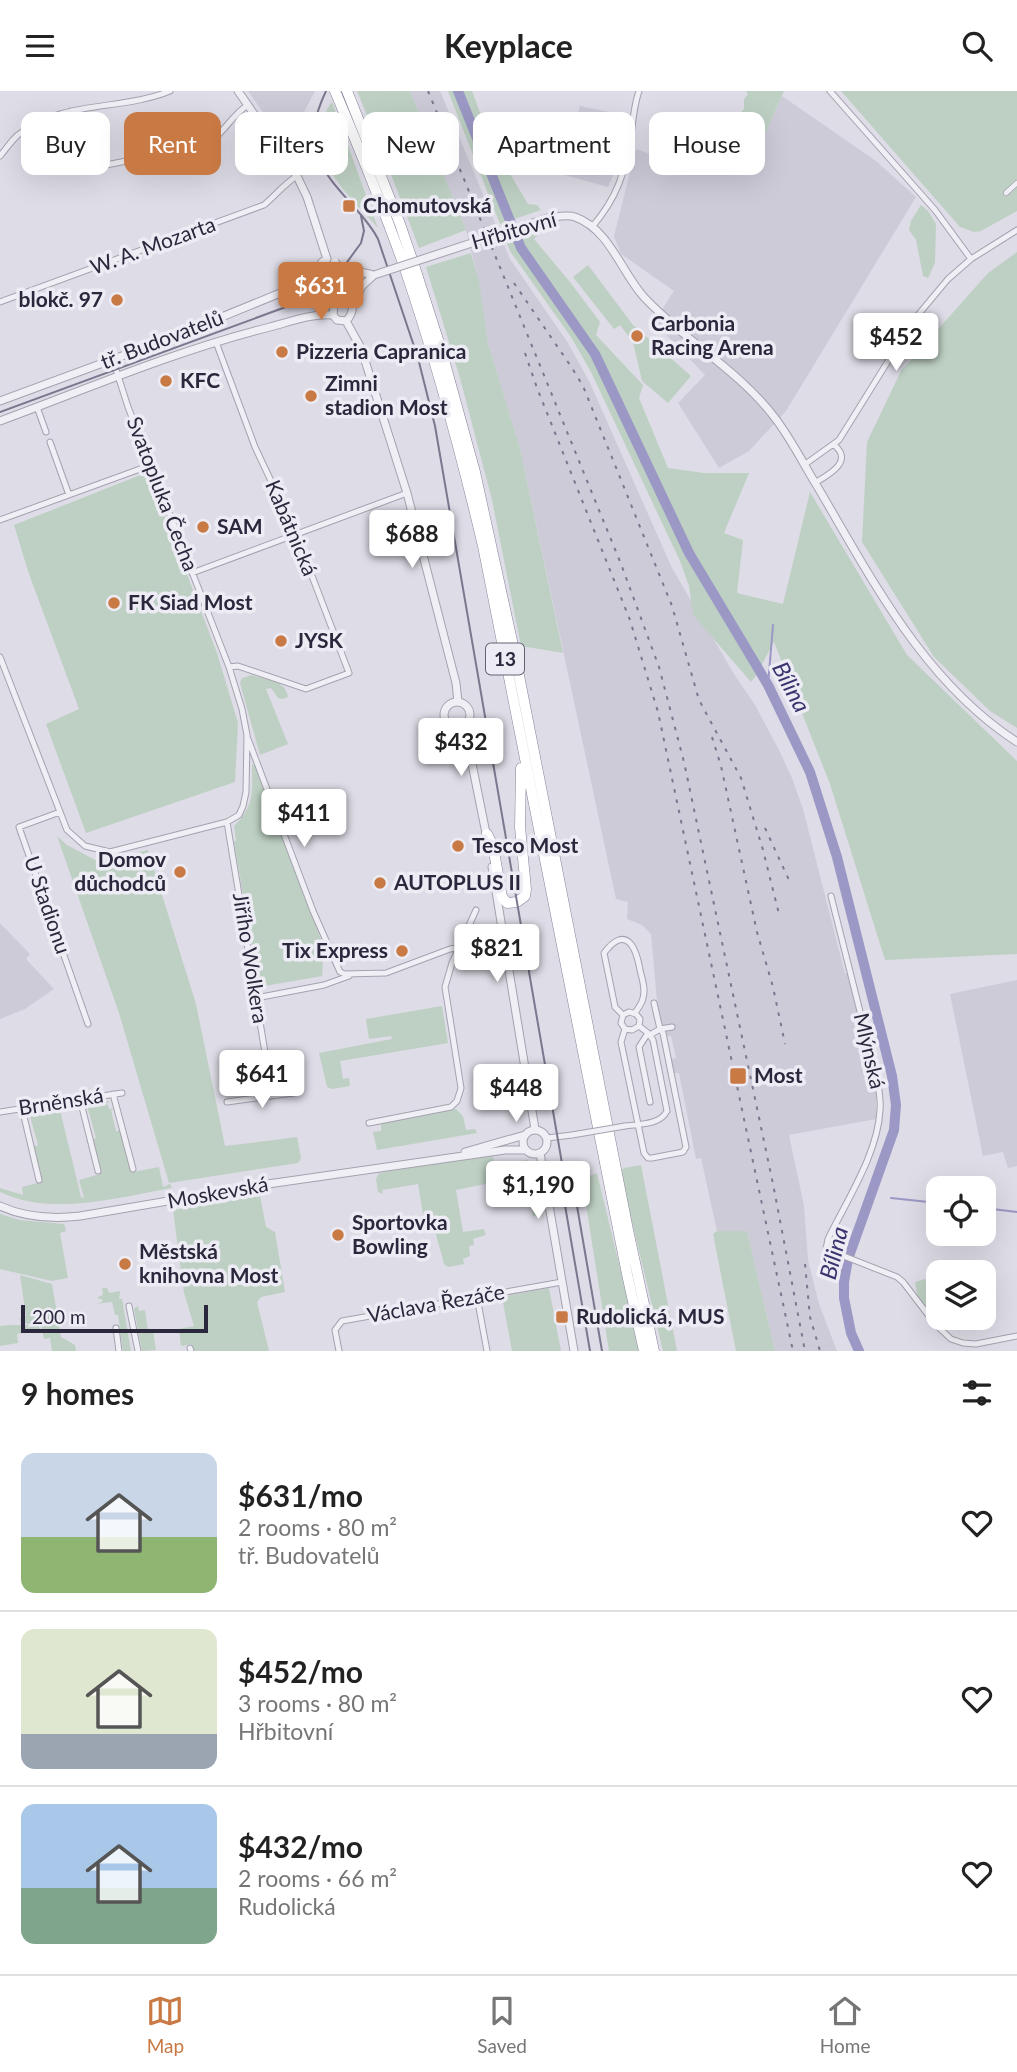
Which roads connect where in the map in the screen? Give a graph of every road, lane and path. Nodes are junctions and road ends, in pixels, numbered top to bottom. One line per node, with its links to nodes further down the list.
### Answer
1 (170, 91): 8 (street)
2 (238, 91): 7 (street)
3 (335, 91): 47 (highway, 13)
4 (639, 91): 13 (street)
5 (830, 91): 16 (street)
6 (347, 92): 99 (highway, 13)
7 (248, 105): 8 (street); 10 (street)
8 (71, 111): 9 (street)
9 (0, 156)
10 (297, 176): 15 (street); 20 (street, W. A. Mozarta)
11 (1017, 183): 12 (street)
12 (1006, 193)
13 (592, 227): 19 (street, Hřbitovní, bridge); 34 (street)
14 (1017, 230): 16 (street)
15 (327, 259): 17 (street); 18 (street)
16 (971, 259): 32 (street)
17 (341, 268): 19 (street); 21 (street)
18 (321, 275): 22 (street, bridge); 25 (street, tř. Budovatelů)
19 (374, 275): 21 (street)
20 (0, 302)
21 (353, 305): 23 (street)
22 (333, 315): 23 (street); 24 (street, tř. Budovatelů)
23 (346, 321): 36 (street)
24 (216, 342): 26 (street, tř. Budovatelů); 39 (street, Kabátnická)
25 (113, 360): 26 (street, Svatopluka Čecha); 27 (street, tř. Budovatelů)
26 (118, 377): 28 (street, tř. Budovatelů); 33 (street, Svatopluka Čecha)
27 (0, 401)
28 (37, 407): 29 (street, tř. Budovatelů); 30 (street)
29 (0, 421)
30 (46, 432)
31 (50, 442): 37 (street)
32 (834, 444): 34 (street); 35 (street)
33 (151, 465): 37 (street); 40 (street, Svatopluka Čecha)
34 (804, 465): 35 (street)
35 (815, 483): 46 (street)
36 (407, 493): 39 (street); 43 (street)
37 (69, 495): 38 (street)
38 (0, 520)
39 (296, 534): 40 (street); 42 (street, Kabátnická)
40 (192, 573): 42 (street, Svatopluka Čecha)
41 (0, 657): 48 (street)
42 (229, 667): 45 (street, Svatopluka Čecha)
43 (457, 702): 44 (street); 44 (street)
44 (463, 726): 50 (street)
45 (247, 735): 49 (street, Svatopluka Čecha); 55 (street)
46 (1017, 742)
47 (521, 743): 50 (highway); 98 (highway, 13)
48 (60, 812): 49 (street); 60 (street, U Stadionu)
49 (227, 822): 56 (street, Jiřího Wolkera)
50 (486, 834): 53 (street)
51 (831, 896): 92 (street, Mlýnská)
52 (476, 910): 54 (street)
53 (504, 940): 54 (street); 77 (street)
54 (460, 947): 55 (street); 75 (street)
55 (355, 974): 56 (street)
56 (257, 998): 69 (street, Jiřího Wolkera)
57 (654, 1003): 64 (street)
58 (635, 1013): 59 (street); 59 (street); 61 (street)
59 (623, 1015): 63 (street)
60 (88, 1024)
61 (639, 1026): 63 (street); 65 (street)
62 (672, 1027): 64 (street)
63 (625, 1029): 76 (street)
64 (660, 1029): 65 (street); 76 (street)
65 (649, 1034): 72 (street); 76 (street)
66 (122, 1093): 68 (street, Brněnská)
67 (293, 1093): 69 (street)
68 (113, 1094): 70 (street, Brněnská); 83 (street)
69 (272, 1095): 71 (street)
70 (80, 1099): 73 (street, Brněnská); 84 (street)
71 (227, 1102)
72 (650, 1102)
73 (22, 1108): 74 (street, Brněnská); 85 (street)
74 (0, 1112)
75 (369, 1123)
76 (637, 1124): 79 (street, bridge)
77 (535, 1129): 78 (street); 79 (street)
78 (524, 1135): 80 (street); 82 (street, Moskevská)
79 (547, 1138): 81 (street)
80 (526, 1150): 81 (street); 82 (street, Moskevská)
81 (540, 1153): 87 (street)
82 (437, 1159): 86 (street, Moskevská)
83 (134, 1169)
84 (98, 1171)
85 (39, 1180)
86 (0, 1206)
87 (562, 1282): 88 (street, Václava Řezáče); 97 (street)
88 (477, 1297): 95 (street, Václava Řezáče); 96 (street)
89 (129, 1305): 94 (street)
90 (116, 1328): 93 (street)
91 (1017, 1336): 92 (street)
92 (976, 1344): 100 (street)
93 (119, 1351)
94 (138, 1351)
95 (339, 1351)
96 (487, 1351)
97 (574, 1351)
98 (644, 1351)
99 (654, 1351)
100 (981, 1351)

